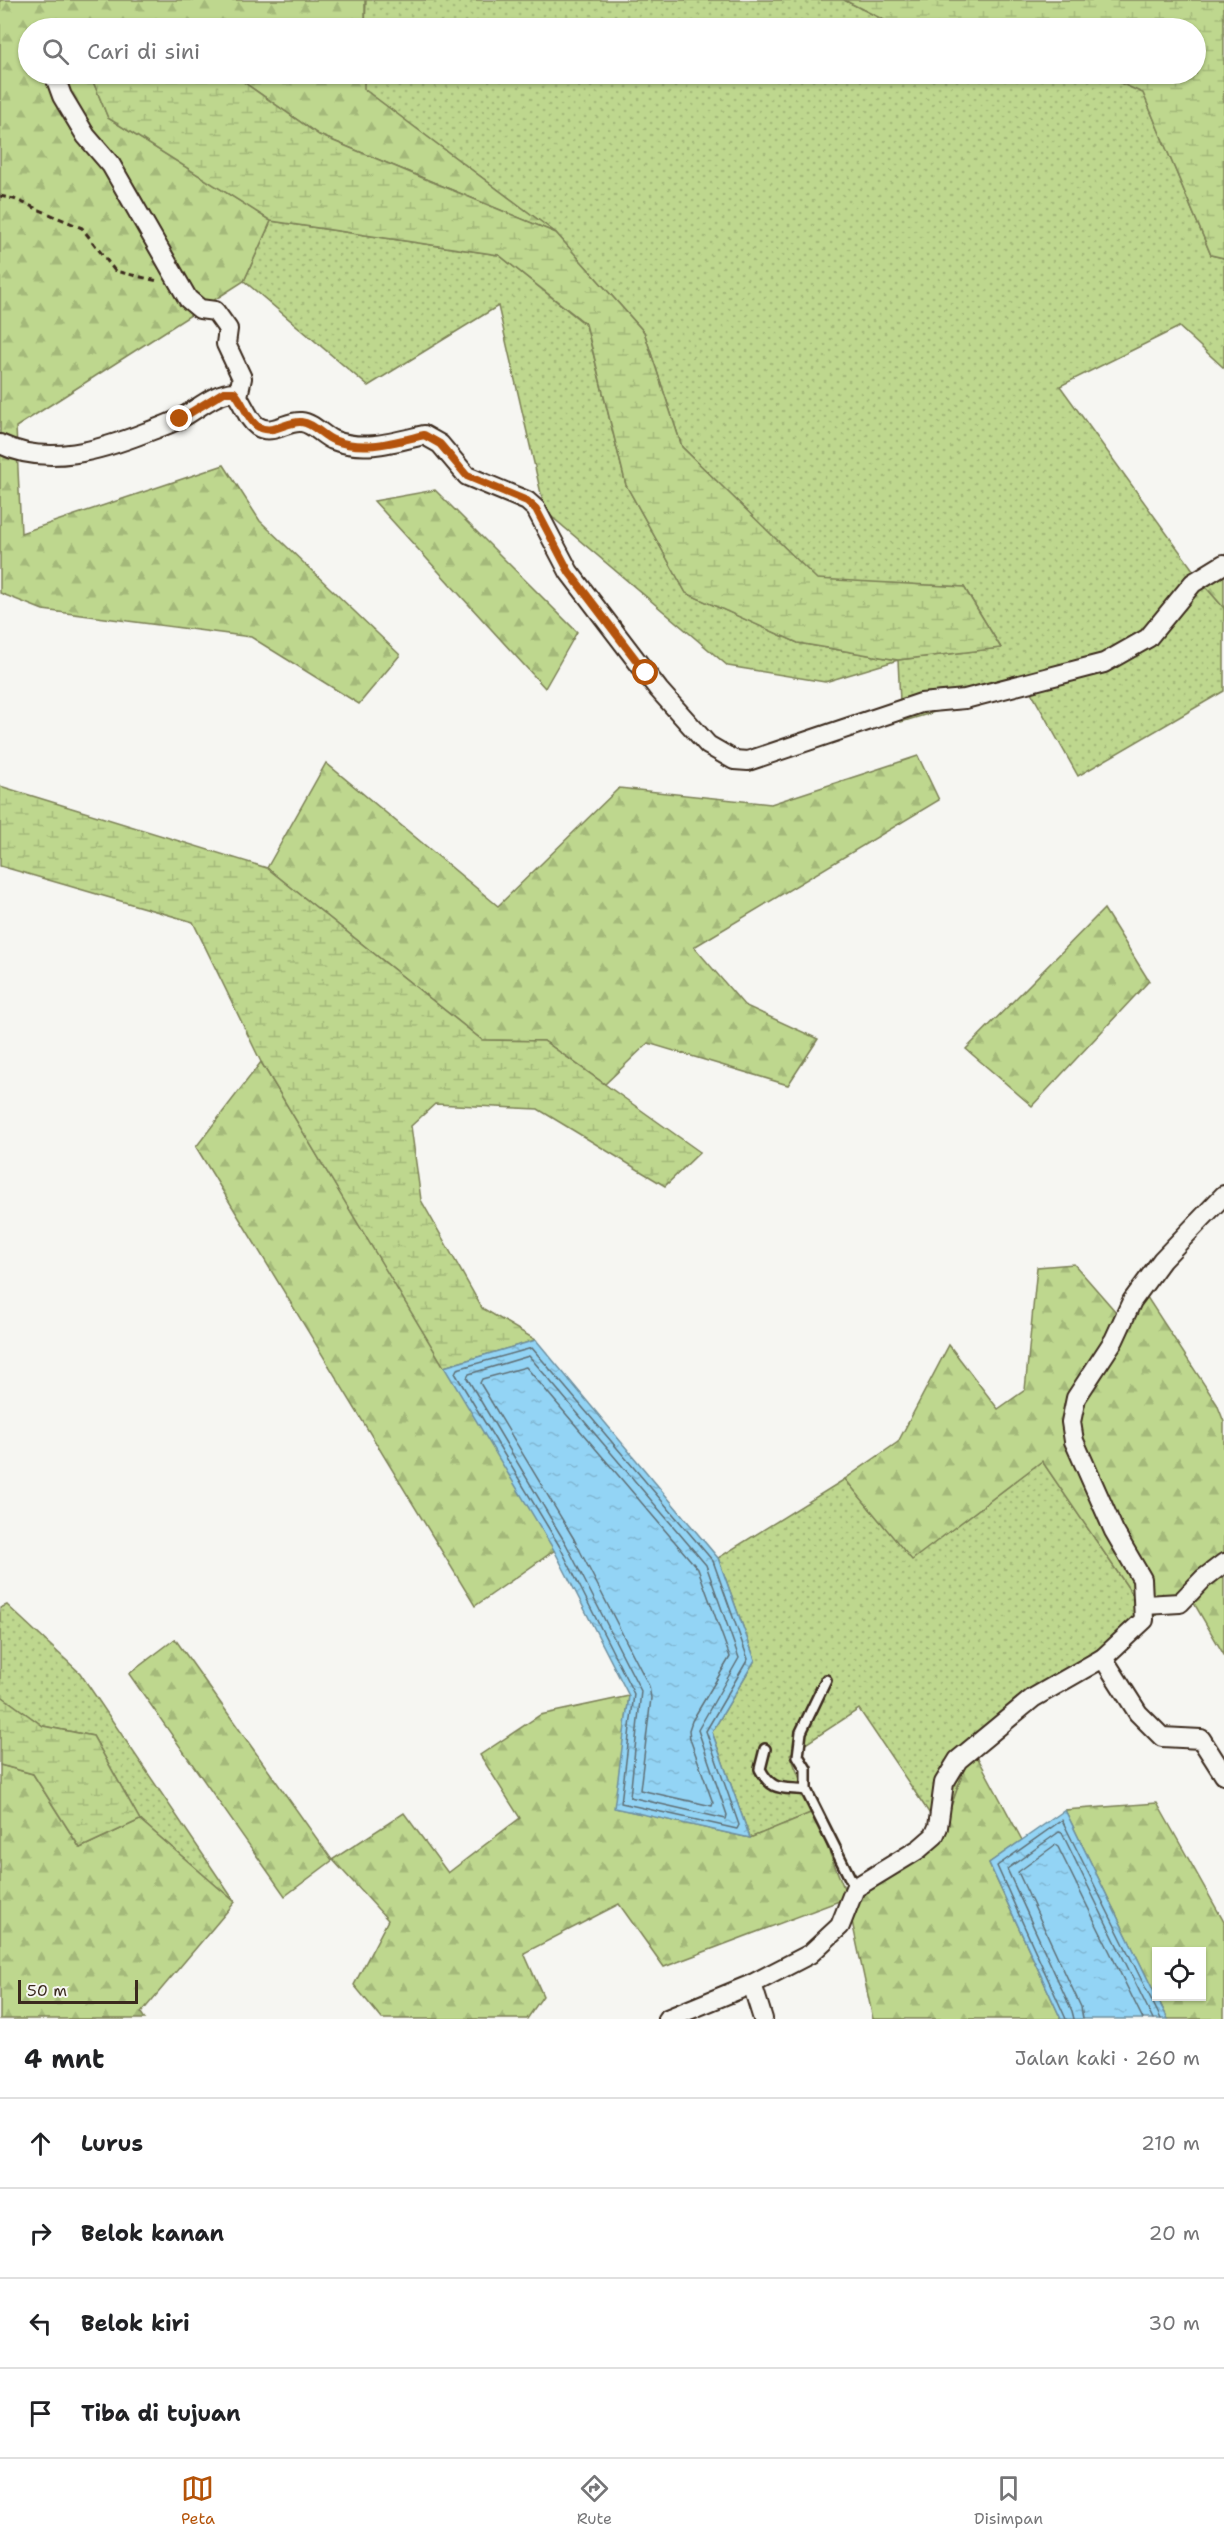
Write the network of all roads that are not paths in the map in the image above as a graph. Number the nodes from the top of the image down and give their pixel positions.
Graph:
1 (58, 84) edge
2 (238, 396) junction
3 (0, 444) edge
4 (1224, 564) edge
5 (1224, 1195) edge
6 (1224, 1563) edge
7 (1145, 1605) junction
8 (1103, 1658) junction
9 (826, 1680) dead end
10 (765, 1749) dead end
11 (1224, 1775) edge
12 (806, 1790) junction
13 (855, 1888) junction
14 (752, 1984) junction
15 (667, 2019) edge
16 (762, 2019) edge

1 - 2 street
2 - 3 street
2 - 4 street
5 - 7 street
6 - 7 street
7 - 8 street
8 - 11 street
8 - 13 street
9 - 12 lane
10 - 12 lane
12 - 13 lane
13 - 14 street
14 - 15 street
14 - 16 street

